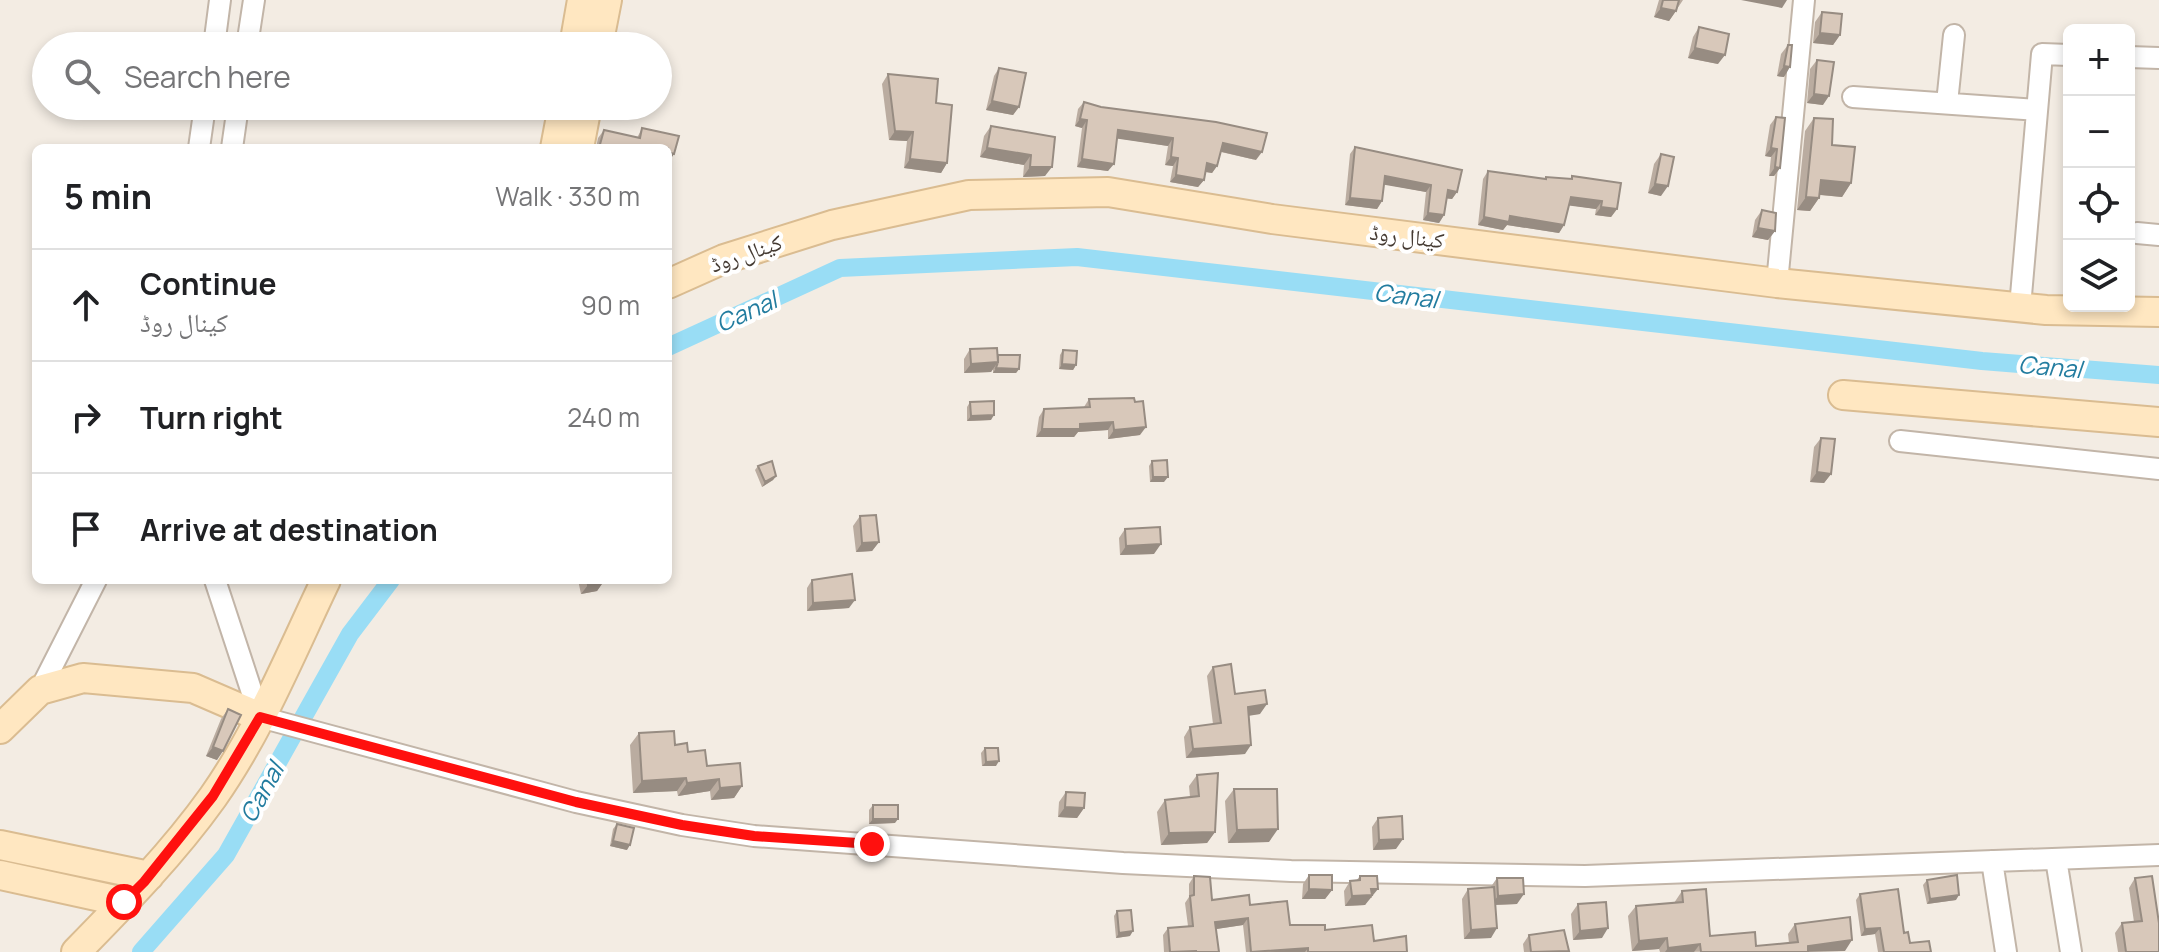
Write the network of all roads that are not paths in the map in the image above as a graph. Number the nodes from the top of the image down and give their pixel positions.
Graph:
1 (220, 0) edge
2 (254, 0) edge
3 (582, 0) edge
4 (607, 0) edge
5 (1804, 0) edge
6 (216, 32) edge
7 (249, 32) edge
8 (576, 32) edge
9 (601, 32) edge
10 (1954, 35) dead end
11 (2063, 55) edge
12 (2135, 57) edge
13 (2159, 58) edge
14 (1853, 97) dead end
15 (1947, 103) junction
16 (2037, 110) junction
17 (203, 120) edge
18 (236, 120) edge
19 (560, 120) edge
20 (584, 120) edge
21 (200, 144) edge
22 (233, 144) edge
23 (556, 144) edge
24 (580, 144) edge
25 (2137, 233) dead end
26 (2159, 235) edge
27 (672, 282) edge
28 (1777, 283) junction
29 (2020, 307) junction
30 (2159, 312) edge
31 (1843, 395) dead end
32 (2159, 422) edge
33 (1900, 441) dead end
34 (2159, 469) edge
35 (94, 584) edge
36 (217, 584) edge
37 (324, 584) edge
38 (40, 690) junction
39 (270, 720) junction
40 (0, 729) edge
41 (0, 845) edge
42 (2159, 855) edge
43 (2056, 859) junction
44 (1992, 861) junction
45 (0, 875) edge
46 (149, 876) junction
47 (124, 902) junction
48 (76, 952) edge
49 (2006, 952) edge
50 (2071, 952) edge

1 - 6 street
2 - 7 street
3 - 8 street
4 - 9 street
5 - 28 street
10 - 15 street
11 - 16 street
12 - 13 street
14 - 15 street
15 - 16 street
16 - 29 street
17 - 21 street
18 - 22 street
19 - 23 street
20 - 24 street
25 - 26 street
27 - 28 street, کینال روڈ
28 - 29 street, کینال روڈ
29 - 30 street, کینال روڈ
31 - 32 street
33 - 34 street
35 - 38 street
36 - 39 street
37 - 39 street
38 - 39 street
38 - 40 street
39 - 44 street
39 - 46 street
41 - 46 street
42 - 43 street
43 - 44 street
43 - 50 street
44 - 49 street
45 - 47 street
46 - 47 street
47 - 48 street

